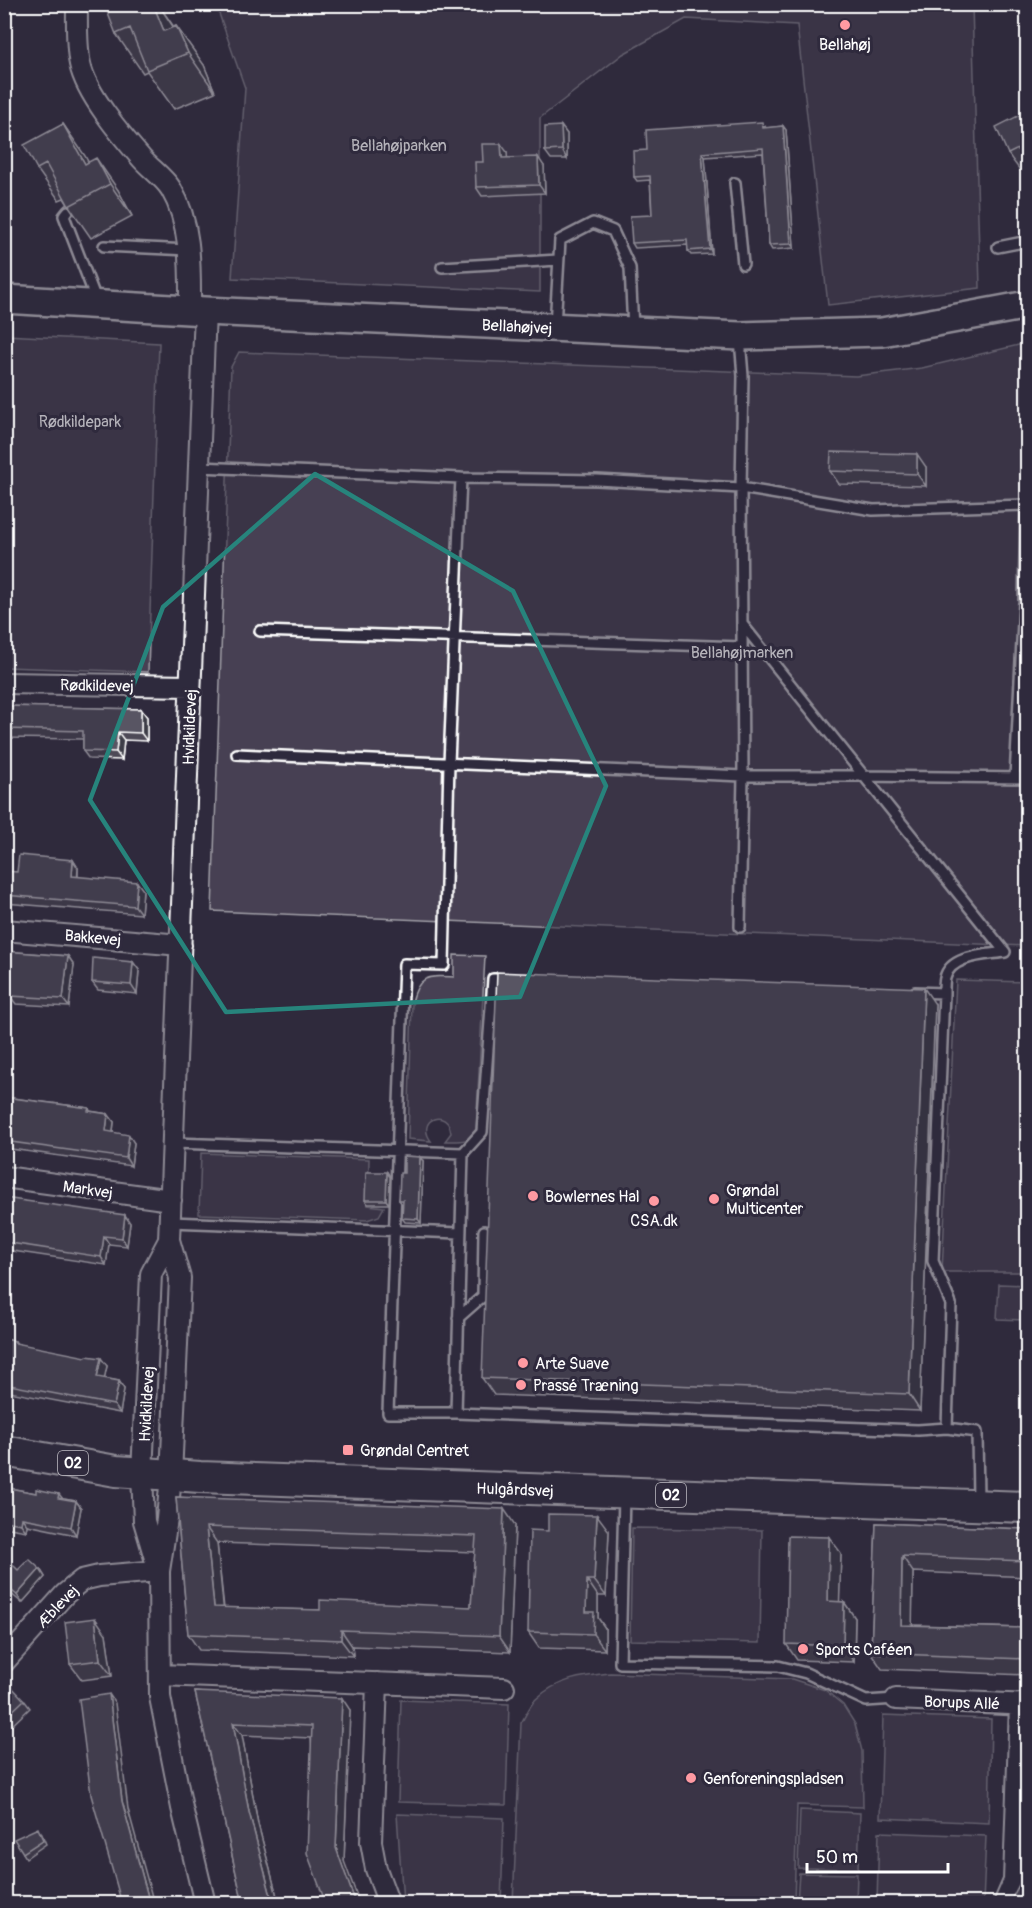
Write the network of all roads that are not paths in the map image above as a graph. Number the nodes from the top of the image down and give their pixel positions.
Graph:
1 (77, 4) edge
2 (735, 183) dead end
3 (68, 211) edge
4 (1028, 241) edge
5 (104, 246) dead end
6 (998, 247) dead end
7 (189, 250) junction
8 (558, 260) junction
9 (743, 264) dead end
10 (442, 267) dead end
11 (4, 298) edge
12 (98, 304) junction
13 (1028, 305) edge
14 (197, 310) junction
15 (555, 328) junction
16 (634, 332) junction
17 (740, 336) junction
18 (199, 467) junction
19 (461, 478) junction
20 (741, 488) junction
21 (1027, 505) edge
22 (742, 624) junction
23 (260, 631) dead end
24 (454, 638) junction
25 (742, 647) junction
26 (4, 683) edge
27 (190, 686) junction
28 (237, 754) dead end
29 (449, 763) junction
30 (743, 776) junction
31 (864, 776) junction
32 (1015, 778) junction
33 (1028, 778) edge
34 (740, 927) dead end
35 (4, 930) edge
36 (180, 945) junction
37 (517, 980) edge
38 (909, 992) edge
39 (944, 993) junction
40 (173, 1143) junction
41 (398, 1150) junction
42 (463, 1153) junction
43 (4, 1177) edge
44 (171, 1200) junction
45 (394, 1231) junction
46 (484, 1231) dead end
47 (170, 1232) junction
48 (460, 1233) junction
49 (458, 1318) junction
50 (456, 1413) junction
51 (947, 1428) junction
52 (4, 1451) edge
53 (157, 1475) junction
54 (624, 1493) junction
55 (978, 1506) junction
56 (1028, 1507) edge
57 (159, 1571) junction
58 (4, 1662) edge
59 (160, 1675) junction
60 (377, 1683) junction
61 (504, 1688) dead end
62 (896, 1700) joint
63 (1024, 1705) edge
64 (205, 1904) edge
65 (388, 1904) edge
66 (1004, 1904) edge

1 - 7 street, Hvidkildevej
2 - 9 lane
3 - 12 lane
4 - 6 lane
5 - 7 lane
7 - 14 street, Hvidkildevej
8 - 10 lane
8 - 15 lane
8 - 16 lane
11 - 12 street, Bellahøjvej
12 - 14 street, Bellahøjvej
13 - 17 street, Bellahøjvej
14 - 15 street, Bellahøjvej
14 - 18 street, Hvidkildevej
15 - 16 street, Bellahøjvej
16 - 17 street, Bellahøjvej
17 - 20 lane
18 - 19 lane
18 - 27 street, Hvidkildevej
19 - 20 lane
19 - 24 lane
20 - 21 lane
20 - 22 lane
21 - 32 lane
22 - 25 lane
22 - 31 lane
23 - 24 lane
24 - 25 lane
24 - 29 lane
25 - 30 lane
26 - 27 street, Rødkildevej
27 - 36 street, Hvidkildevej
28 - 29 lane
29 - 30 lane
29 - 41 lane
30 - 31 lane
30 - 34 lane
31 - 32 lane
31 - 39 lane
32 - 33 lane
35 - 36 street, Bakkevej
36 - 40 street, Hvidkildevej
37 - 42 lane
38 - 39 lane
39 - 51 lane
40 - 41 lane
40 - 44 street, Hvidkildevej
41 - 42 lane
41 - 45 lane
42 - 48 lane
43 - 44 street, Markvej
44 - 47 street, Hvidkildevej
45 - 47 lane
45 - 48 lane
45 - 50 lane
46 - 49 lane
47 - 53 street, Hvidkildevej
47 - 53 street, Hvidkildevej
48 - 49 lane
49 - 50 lane
50 - 51 lane
51 - 55 lane
52 - 53 main road, Hulgårdsvej / O2
53 - 54 main road, Hulgårdsvej / O2
53 - 57 street, Hvidkildevej
53 - 57 street, Hvidkildevej
54 - 55 main road, Hulgårdsvej / O2
54 - 62 lane
55 - 56 main road, Hulgårdsvej / O2
57 - 58 street, Æblevej
57 - 59 street, Hvidkildevej
59 - 60 street
59 - 64 street, Hvidkildevej
60 - 61 street
60 - 65 street
62 - 63 street, Borups Allé
63 - 66 street

